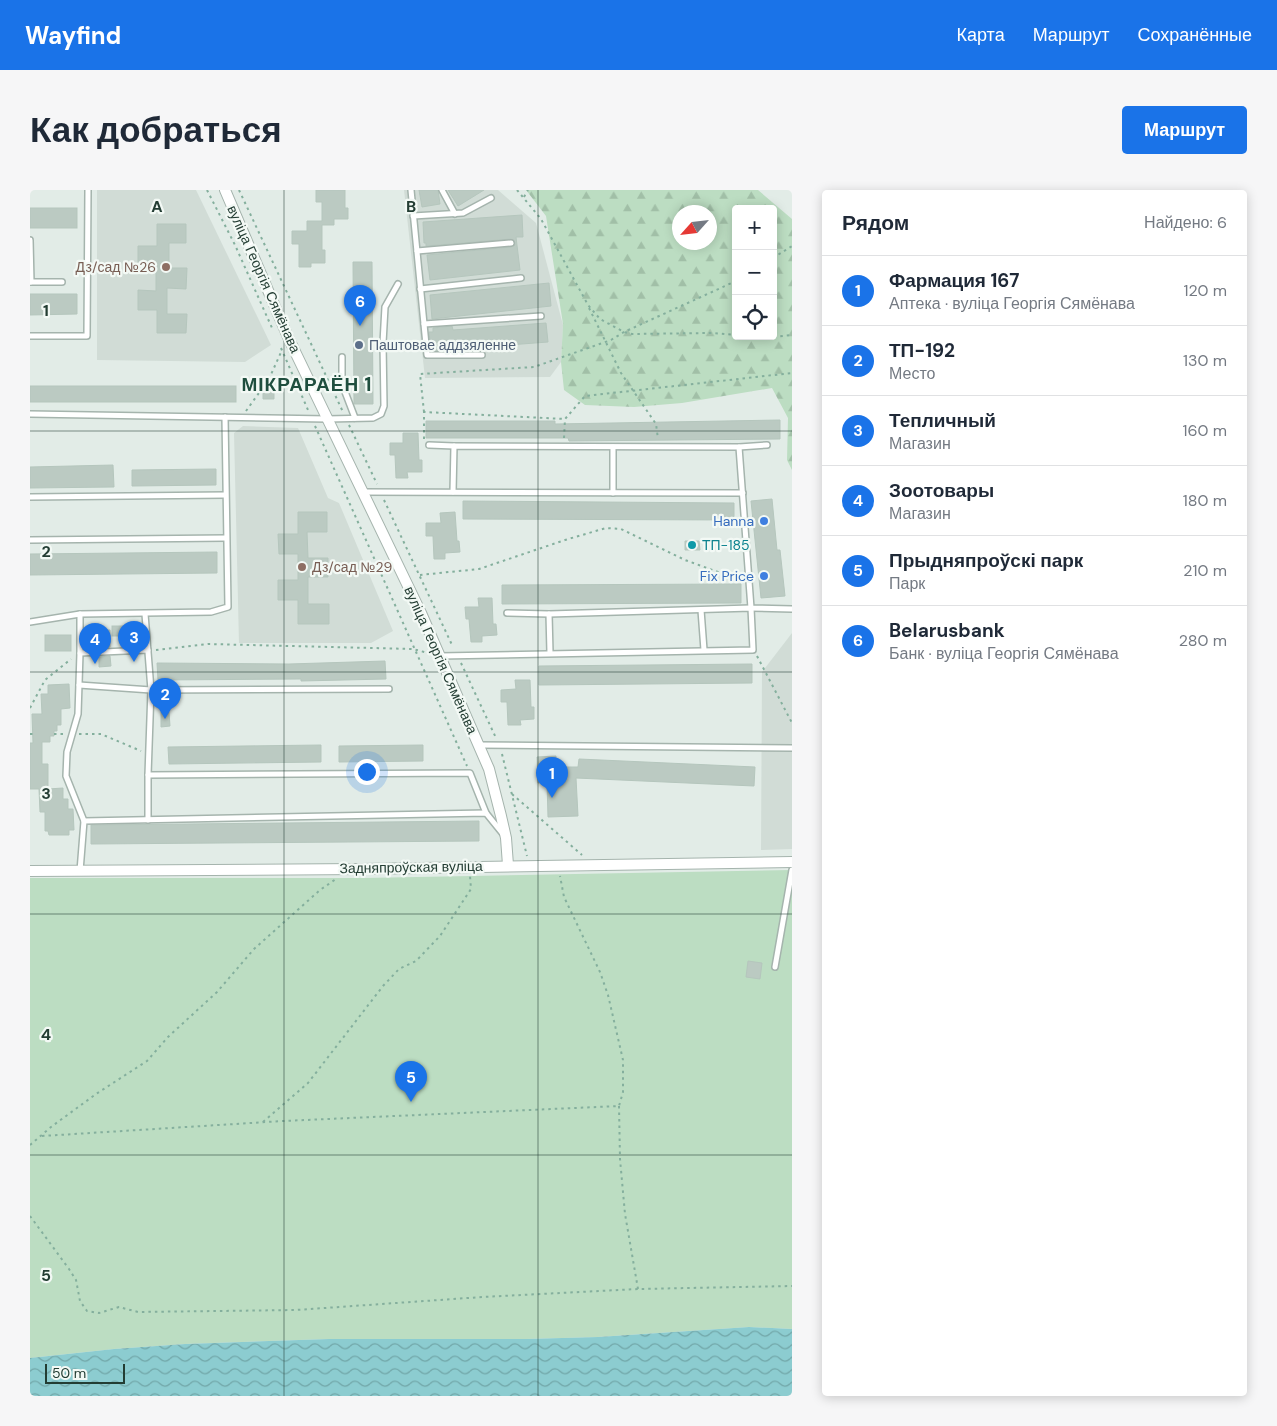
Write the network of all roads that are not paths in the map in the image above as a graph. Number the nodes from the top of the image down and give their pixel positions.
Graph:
1 (88, 190) edge
2 (225, 190) edge
3 (410, 190) edge
4 (442, 190) edge
5 (491, 198) dead end
6 (455, 214) junction
7 (413, 216) junction
8 (30, 240) edge
9 (510, 243) dead end
10 (416, 251) junction
11 (521, 278) dead end
12 (30, 282) edge
13 (62, 282) dead end
14 (398, 284) dead end
15 (420, 288) junction
16 (541, 316) dead end
17 (424, 324) junction
18 (30, 336) edge
19 (482, 355) dead end
20 (342, 357) dead end
21 (30, 414) edge
22 (225, 417) junction
23 (355, 418) junction
24 (327, 419) junction
25 (429, 445) road end
26 (767, 445) dead end
27 (454, 446) junction
28 (613, 447) junction
29 (738, 447) junction
30 (362, 492) junction
31 (453, 492) junction
32 (613, 493) junction
33 (743, 493) junction
34 (225, 495) junction
35 (30, 497) edge
36 (226, 538) junction
37 (30, 540) edge
38 (751, 608) junction
39 (792, 609) edge
40 (701, 610) junction
41 (507, 613) dead end
42 (80, 614) junction
43 (145, 614) junction
44 (548, 614) junction
45 (30, 622) edge
46 (148, 650) junction
47 (704, 650) junction
48 (80, 653) junction
49 (550, 654) junction
50 (440, 656) junction
51 (79, 685) junction
52 (389, 689) dead end
53 (151, 690) junction
54 (479, 745) junction
55 (792, 748) edge
56 (148, 775) junction
57 (486, 813) junction
58 (148, 820) junction
59 (84, 821) junction
60 (506, 838) junction
61 (792, 862) edge
62 (508, 866) junction
63 (792, 870) edge
64 (30, 871) edge
65 (80, 871) junction
66 (776, 967) dead end

1 - 18 lane
2 - 24 street, вуліца Георгія Сямёнава
3 - 7 lane
4 - 6 lane
5 - 6 lane
6 - 7 lane
7 - 10 lane
8 - 12 lane
9 - 10 lane
10 - 15 lane
11 - 15 lane
12 - 13 lane
14 - 23 lane
15 - 17 lane
16 - 17 lane
17 - 19 lane
20 - 23 lane
21 - 22 lane
22 - 24 lane
22 - 34 lane
23 - 24 lane
24 - 30 street, вуліца Георгія Сямёнава
25 - 27 lane
26 - 29 lane
27 - 28 lane
27 - 31 lane
28 - 29 lane
28 - 32 lane
29 - 33 lane
30 - 31 lane
30 - 50 street, вуліца Георгія Сямёнава
31 - 32 lane
32 - 33 lane
33 - 38 lane
34 - 35 lane
34 - 36 lane
36 - 37 lane
36 - 43 lane
38 - 39 lane
38 - 40 lane
38 - 47 lane
40 - 44 lane
40 - 47 lane
41 - 44 lane
42 - 43 lane
42 - 45 lane
42 - 48 lane
43 - 46 lane
44 - 49 lane
46 - 48 lane
46 - 53 lane
47 - 49 lane
48 - 51 lane
49 - 50 lane
50 - 54 street, вуліца Георгія Сямёнава
51 - 53 lane
51 - 59 lane
52 - 53 lane
53 - 56 lane
54 - 55 lane
54 - 60 street, вуліца Георгія Сямёнава
56 - 57 lane
56 - 58 lane
57 - 58 lane
57 - 60 lane
58 - 59 lane
59 - 65 lane
60 - 62 street, вуліца Георгія Сямёнава
61 - 62 street, Задняпроўская вуліца
62 - 65 street, Задняпроўская вуліца
63 - 66 lane
64 - 65 street, Задняпроўская вуліца

